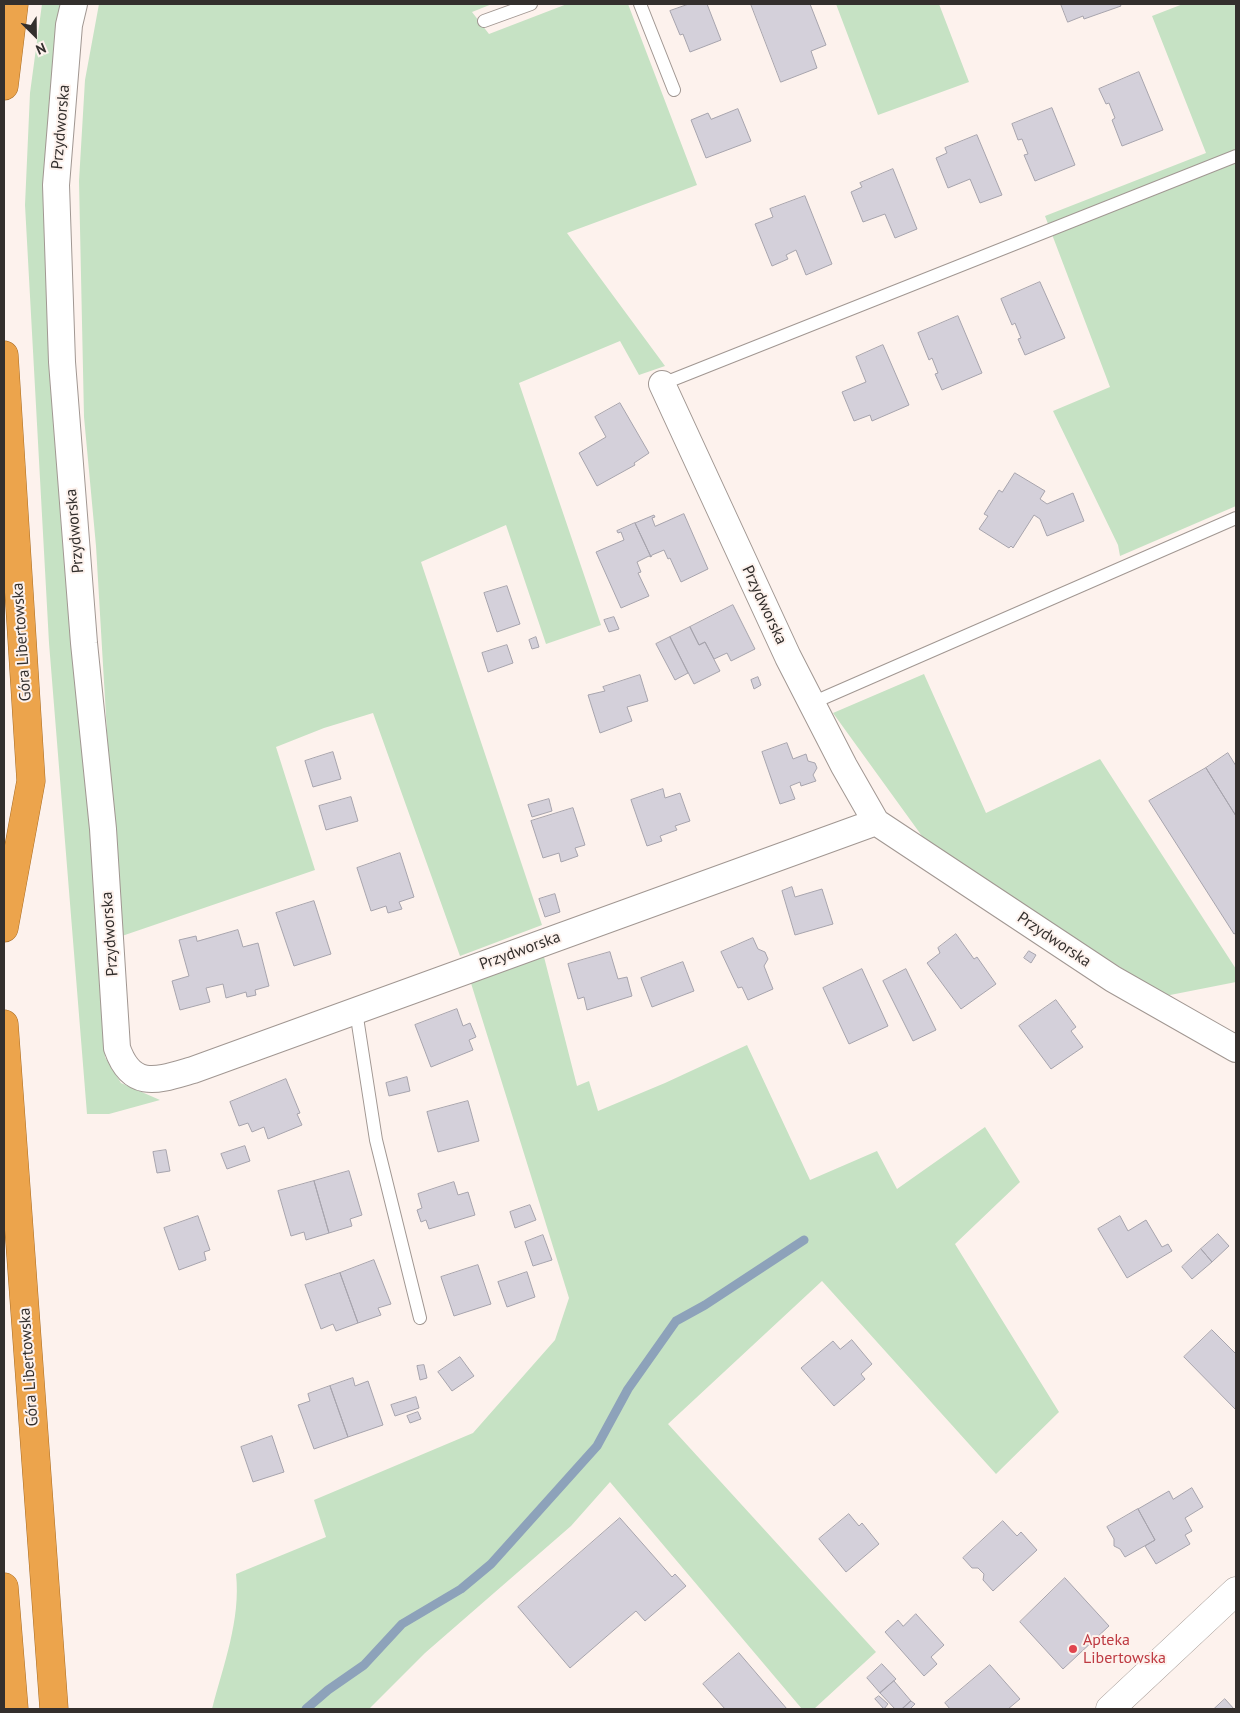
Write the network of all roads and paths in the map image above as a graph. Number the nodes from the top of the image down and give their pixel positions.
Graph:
1 (14, 4) edge
2 (74, 4) edge
3 (531, 4) edge
4 (640, 4) edge
5 (484, 21) dead end
6 (4, 86) edge
7 (674, 90) dead end
8 (1236, 156) edge
9 (4, 355) edge
10 (662, 384) joint
11 (1236, 518) edge
12 (812, 703) junction
13 (876, 822) junction
14 (4, 928) edge
15 (356, 1011) junction
16 (4, 1024) edge
17 (1236, 1049) edge
18 (16, 1183) junction
19 (4, 1225) edge
20 (420, 1318) dead end
21 (4, 1587) edge
22 (1236, 1591) edge
23 (14, 1709) edge
24 (54, 1709) edge
25 (1110, 1709) edge

1 - 6 highway
2 - 15 street, Przydworska
3 - 5 lane
4 - 7 lane
8 - 10 lane
9 - 14 highway, Góra Libertowska
10 - 12 street, Przydworska
11 - 12 lane
12 - 13 street, Przydworska
13 - 15 street, Przydworska
13 - 17 street, Przydworska
15 - 20 lane
16 - 18 highway, Góra Libertowska
18 - 19 highway
18 - 24 highway, Góra Libertowska
21 - 23 highway
22 - 25 street

